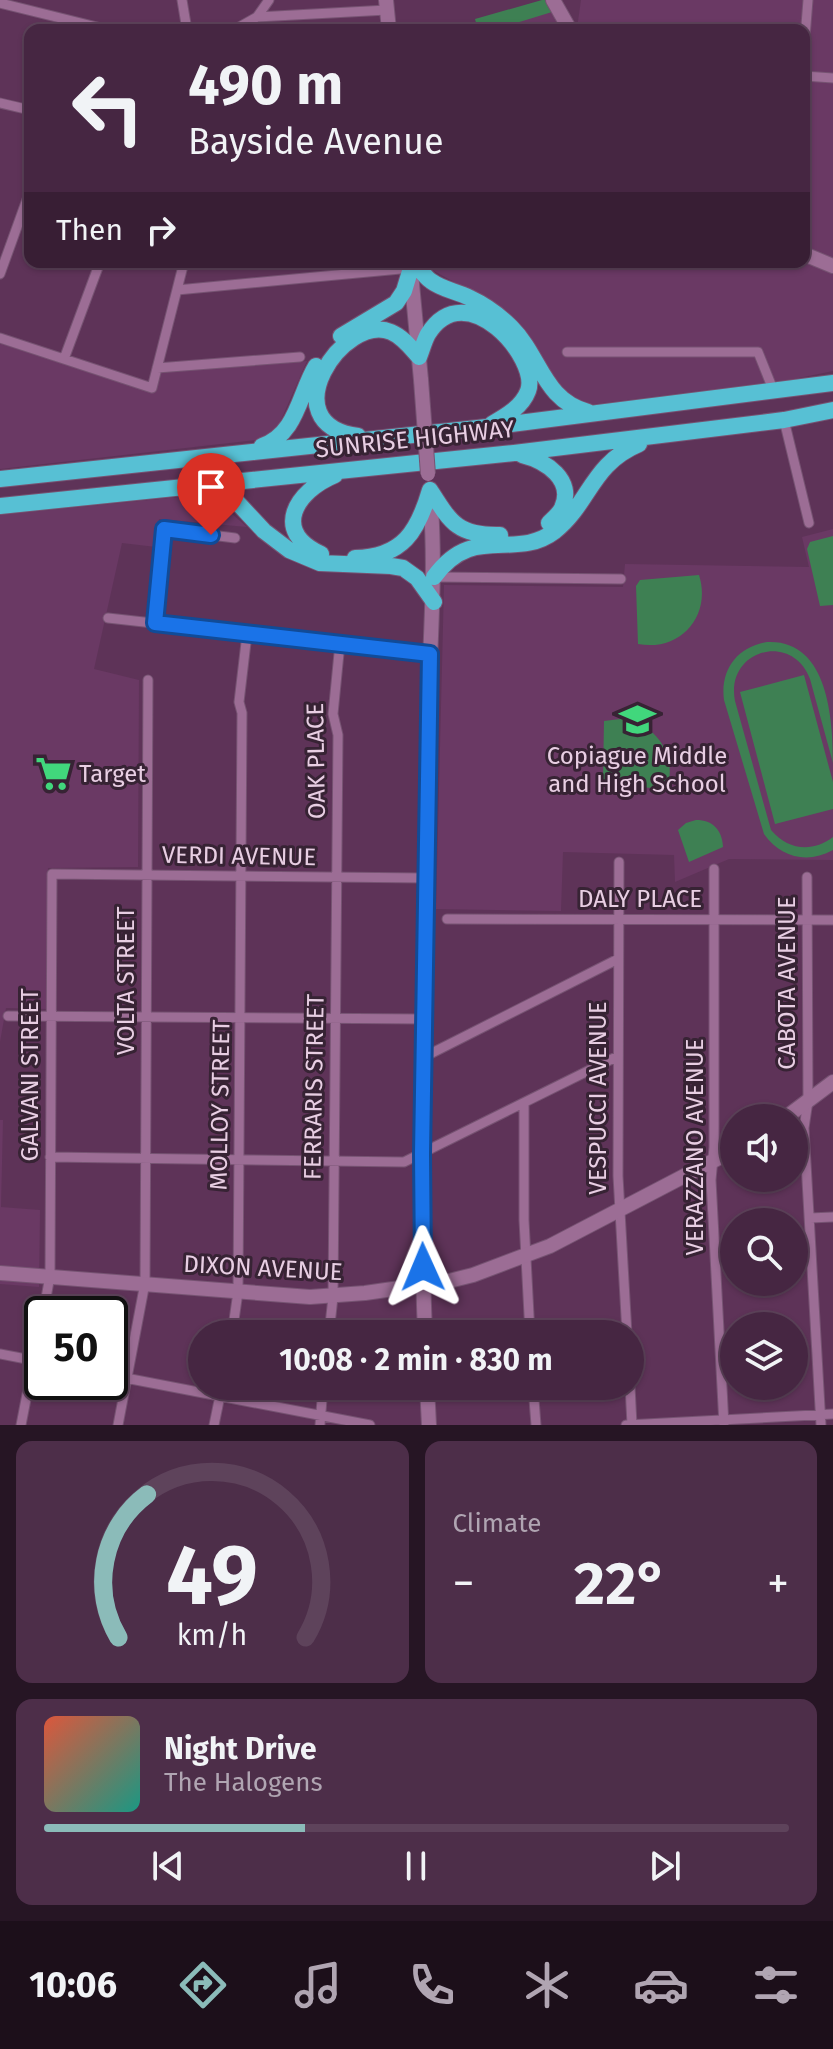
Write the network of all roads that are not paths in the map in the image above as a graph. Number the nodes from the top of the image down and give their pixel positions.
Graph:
1 (182, 0) edge
2 (269, 0) edge
3 (553, 0) edge
4 (808, 0) edge
5 (0, 3) edge
6 (386, 5) edge
7 (257, 17) junction
8 (85, 24) edge
9 (186, 24) edge
10 (245, 24) edge
11 (567, 24) edge
12 (806, 24) edge
13 (810, 76) edge
14 (833, 78) edge
15 (0, 103) edge
16 (24, 109) edge
17 (24, 208) edge
18 (810, 256) edge
19 (833, 266) edge
20 (98, 268) edge
21 (182, 268) edge
22 (376, 268) edge
23 (411, 268) edge
24 (412, 268) edge
25 (416, 268) edge
26 (0, 274) edge
27 (177, 290) junction
28 (0, 338) edge
29 (567, 352) dead end
30 (300, 357) dead end
31 (419, 357) junction
32 (64, 359) junction
33 (157, 368) junction
34 (833, 383) edge
35 (774, 392) junction
36 (833, 410) edge
37 (601, 412) junction
38 (784, 420) junction
39 (487, 427) junction
40 (657, 436) junction
41 (372, 438) junction
42 (243, 453) junction
43 (514, 453) junction
44 (348, 470) junction
45 (0, 479) edge
46 (429, 482) junction
47 (185, 486) junction
48 (0, 506) edge
49 (809, 523) dead end
50 (235, 538) dead end
51 (434, 577) junction
52 (621, 579) dead end
53 (434, 602) junction
54 (108, 618) dead end
55 (155, 623) junction
56 (247, 634) junction
57 (340, 643) junction
58 (430, 654) junction
59 (148, 680) dead end
60 (619, 862) dead end
61 (714, 869) dead end
62 (52, 874) joint
63 (147, 875) junction
64 (241, 876) junction
65 (807, 877) dead end
66 (337, 878) junction
67 (426, 878) junction
68 (447, 919) dead end
69 (619, 919) junction
70 (716, 919) junction
71 (807, 920) junction
72 (833, 920) edge
73 (618, 959) junction
74 (8, 1016) dead end
75 (51, 1016) junction
76 (146, 1017) junction
77 (241, 1018) junction
78 (335, 1019) junction
79 (424, 1019) junction
80 (618, 1056) junction
81 (424, 1057) junction
82 (833, 1082) edge
83 (808, 1101) junction
84 (524, 1104) junction
85 (804, 1104) edge
86 (422, 1154) junction
87 (50, 1157) junction
88 (720, 1158) edge
89 (144, 1159) junction
90 (239, 1159) junction
91 (334, 1161) junction
92 (714, 1162) junction
93 (619, 1211) junction
94 (833, 1217) edge
95 (810, 1218) junction
96 (526, 1256) junction
97 (0, 1273) edge
98 (50, 1276) junction
99 (145, 1283) junction
100 (423, 1286) junction
101 (238, 1292) junction
102 (46, 1296) edge
103 (333, 1297) junction
104 (234, 1320) edge
105 (331, 1320) edge
106 (424, 1320) edge
107 (529, 1320) edge
108 (626, 1320) edge
109 (0, 1354) edge
110 (24, 1358) edge
111 (128, 1373) edge
112 (128, 1378) edge
113 (188, 1386) edge
114 (28, 1400) edge
115 (123, 1400) edge
116 (219, 1400) edge
117 (252, 1400) edge
118 (322, 1400) edge
119 (428, 1400) edge
120 (534, 1400) edge
121 (630, 1400) edge
122 (833, 1414) edge
123 (320, 1420) edge
124 (820, 1420) edge
125 (724, 1423) edge
126 (21, 1425) edge
127 (118, 1425) edge
128 (214, 1425) edge
129 (370, 1425) edge
130 (429, 1425) edge
131 (536, 1425) edge
132 (630, 1425) edge

1 - 9 street
2 - 7 street
3 - 11 main road
4 - 12 street
5 - 8 street
6 - 7 street
7 - 10 street
13 - 14 street
15 - 16 street
17 - 26 street
18 - 19 main road
20 - 32 street
21 - 27 street
22 - 27 street
23 - 42 highway
24 - 31 main road
25 - 37 highway
27 - 33 street
28 - 32 street
29 - 35 street
30 - 33 street
31 - 39 highway
31 - 41 highway
31 - 46 main road, bridge
32 - 33 street
34 - 35 highway, SUNRISE HIGHWAY
35 - 37 highway, SUNRISE HIGHWAY
36 - 38 highway, SUNRISE HIGHWAY
37 - 39 highway, SUNRISE HIGHWAY
38 - 40 highway, SUNRISE HIGHWAY
38 - 49 street
39 - 41 highway, SUNRISE HIGHWAY
40 - 43 highway, SUNRISE HIGHWAY
40 - 51 highway
41 - 42 highway, SUNRISE HIGHWAY
42 - 45 highway, SUNRISE HIGHWAY
43 - 44 highway, SUNRISE HIGHWAY
43 - 46 highway
44 - 46 highway
44 - 47 highway, SUNRISE HIGHWAY
46 - 51 main road
47 - 48 highway, SUNRISE HIGHWAY
47 - 53 highway
50 - 55 street
51 - 52 street
51 - 53 main road
53 - 58 main road
54 - 55 street
55 - 56 street
56 - 57 street
56 - 64 street, MOLLOY STREET
57 - 58 street
57 - 66 street, OAK PLACE
58 - 67 main road
59 - 63 street, VOLTA STREET
60 - 69 street, VESPUCCI AVENUE
61 - 70 street, VERAZZANO AVENUE
62 - 63 street, VERDI AVENUE
62 - 75 street, GALVANI STREET
63 - 64 street, VERDI AVENUE
63 - 76 street, VOLTA STREET
64 - 66 street, VERDI AVENUE
64 - 77 street, MOLLOY STREET
65 - 71 street, CABOTA AVENUE
66 - 67 street, VERDI AVENUE
66 - 78 street, FERRARIS STREET
67 - 79 main road
68 - 69 street, DALY PLACE
69 - 70 street, DALY PLACE
69 - 73 street, VESPUCCI AVENUE
70 - 71 street, DALY PLACE
70 - 92 street, VERAZZANO AVENUE
71 - 72 street, DALY PLACE
71 - 83 street, CABOTA AVENUE
73 - 80 street, VESPUCCI AVENUE
73 - 81 street
74 - 75 street
75 - 76 street
75 - 87 street, GALVANI STREET
76 - 77 street
76 - 89 street, VOLTA STREET
77 - 78 street
77 - 90 street, MOLLOY STREET
78 - 79 street
78 - 91 street, FERRARIS STREET
79 - 81 main road
80 - 84 street
80 - 93 street, VESPUCCI AVENUE
81 - 86 main road
82 - 83 main road
83 - 85 main road
83 - 95 street, CABOTA AVENUE
84 - 86 street
84 - 96 street
86 - 91 street
86 - 100 main road
87 - 89 street
87 - 98 street, GALVANI STREET
88 - 92 main road, DIXON AVENUE
89 - 90 street
89 - 99 street, VOLTA STREET
90 - 91 street
90 - 101 street, MOLLOY STREET
91 - 103 street, FERRARIS STREET
92 - 93 main road, DIXON AVENUE
92 - 125 street, VERAZZANO AVENUE
93 - 96 main road, DIXON AVENUE
93 - 108 street, VESPUCCI AVENUE
94 - 95 street
95 - 124 street, CABOTA AVENUE
96 - 100 main road, DIXON AVENUE
96 - 107 street
97 - 98 main road, DIXON AVENUE
98 - 99 main road, DIXON AVENUE
98 - 102 street, GALVANI STREET
99 - 101 main road, DIXON AVENUE
99 - 111 street, VOLTA STREET
100 - 103 main road, DIXON AVENUE
100 - 106 main road
101 - 103 main road, DIXON AVENUE
101 - 104 street, MOLLOY STREET
103 - 105 street, FERRARIS STREET
109 - 110 street
112 - 113 street
114 - 126 street, GALVANI STREET
115 - 127 street, VOLTA STREET
116 - 128 street
117 - 123 street
118 - 123 street
119 - 130 main road
120 - 131 street
121 - 132 street
122 - 124 street
123 - 129 street
124 - 125 street
125 - 132 street

